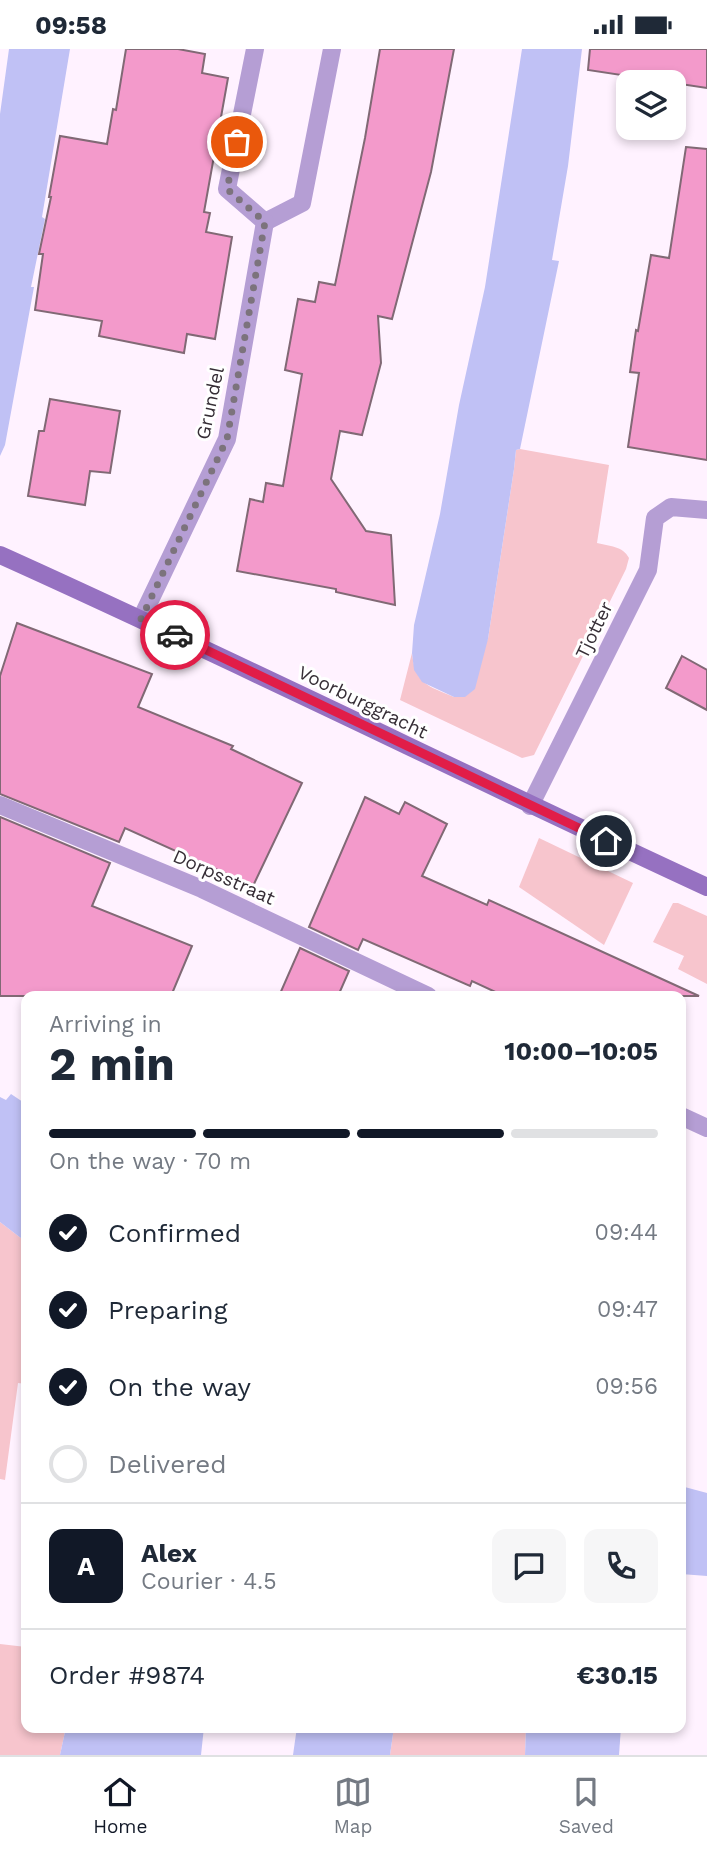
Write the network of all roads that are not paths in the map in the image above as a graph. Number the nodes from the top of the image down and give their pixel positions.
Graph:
1 (256, 49) edge
2 (332, 49) edge
3 (265, 222) junction
4 (707, 510) edge
5 (0, 555) edge
6 (141, 619) junction
7 (0, 805) edge
8 (530, 806) junction
9 (707, 887) edge
10 (418, 991) edge
11 (686, 1118) edge
12 (707, 1128) edge

1 - 3 street
2 - 3 street
3 - 6 street, Grundel
4 - 8 street, Tjotter
5 - 6 street, Voorburggracht
6 - 8 street, Voorburggracht
7 - 10 street, Dorpsstraat
8 - 9 street, Voorburggracht
11 - 12 street

